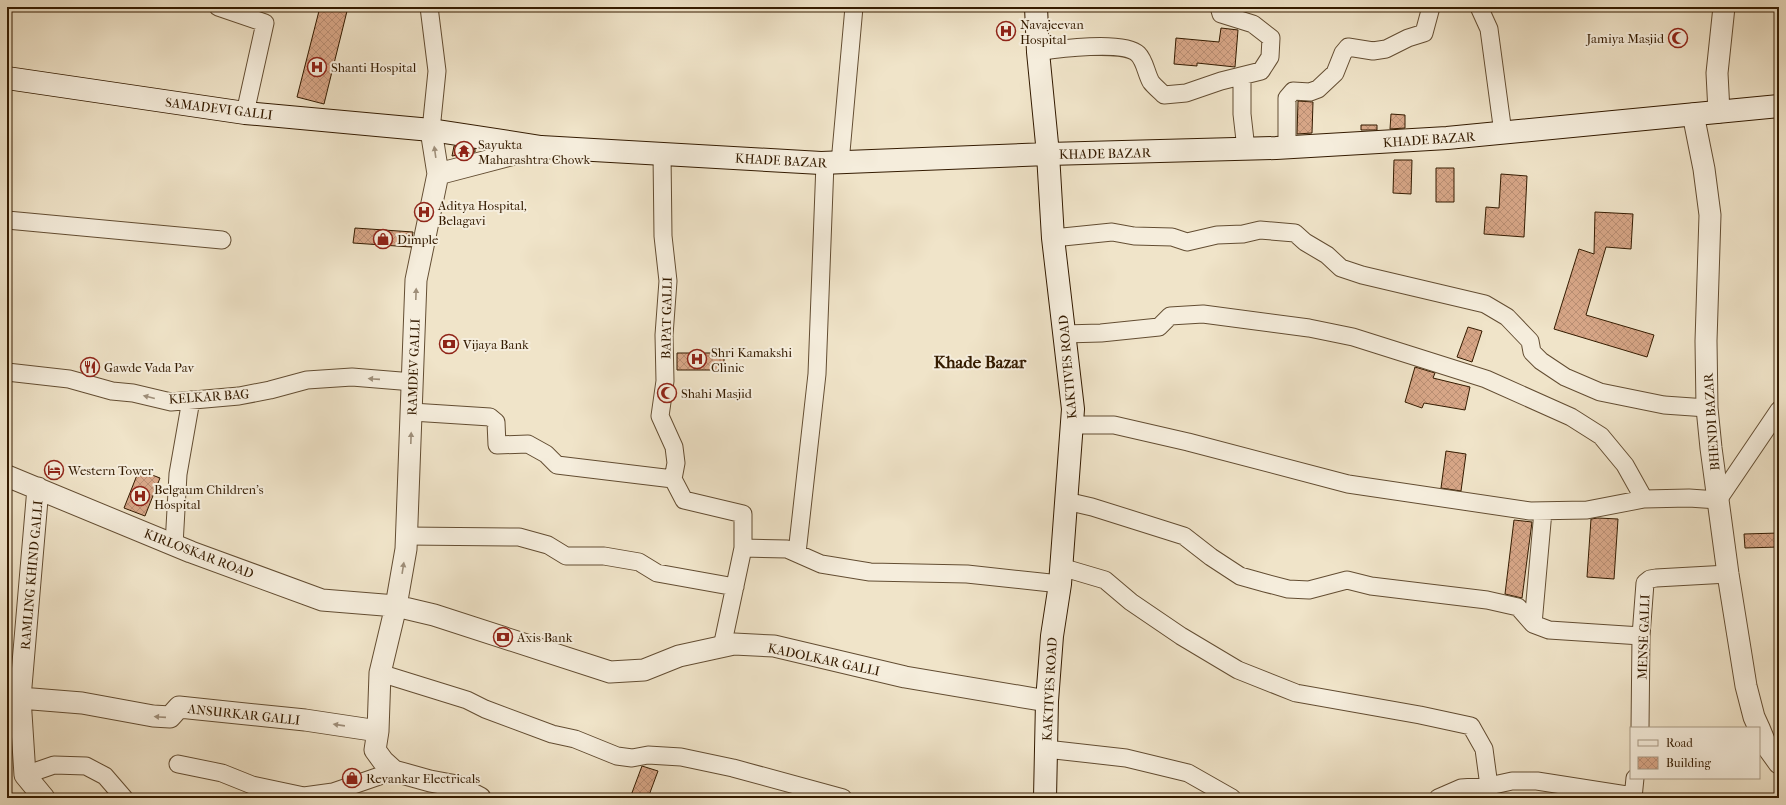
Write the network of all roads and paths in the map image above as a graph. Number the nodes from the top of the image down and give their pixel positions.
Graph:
1 (218, 7) edge
2 (429, 7) edge
3 (854, 7) edge
4 (1036, 7) edge
5 (1219, 7) edge
6 (1431, 7) edge
7 (1479, 7) edge
8 (1724, 7) edge
9 (1038, 52) junction
10 (1242, 76) junction
11 (7, 78) edge
12 (1779, 106) edge
13 (245, 112) junction
14 (1719, 112) junction
15 (1693, 114) junction
16 (431, 130) junction
17 (1503, 133) junction
18 (541, 147) junction
19 (1287, 148) junction
20 (1246, 149) junction
21 (662, 154) junction
22 (1048, 154) junction
23 (832, 163) junction
24 (438, 174) junction
25 (7, 220) edge
26 (1053, 238) junction
27 (222, 240) dead end
28 (1064, 334) junction
29 (7, 372) edge
30 (413, 382) junction
31 (191, 400) junction
32 (1707, 408) junction
33 (1779, 410) edge
34 (412, 412) junction
35 (1072, 425) junction
36 (7, 476) edge
37 (673, 478) junction
38 (38, 488) junction
39 (1644, 499) junction
40 (1066, 500) junction
41 (1718, 500) junction
42 (1544, 511) junction
43 (406, 536) junction
44 (174, 544) junction
45 (743, 548) junction
46 (797, 553) junction
47 (1728, 574) junction
48 (1060, 576) junction
49 (735, 587) junction
50 (396, 606) junction
51 (1533, 624) junction
52 (1641, 636) junction
53 (722, 647) junction
54 (380, 673) junction
55 (20, 698) junction
56 (1047, 701) junction
57 (1640, 727) edge
58 (1759, 727) edge
59 (1760, 730) edge
60 (378, 731) junction
61 (1046, 749) junction
62 (1779, 763) edge
63 (178, 764) dead end
64 (394, 771) junction
65 (25, 775) junction
66 (1635, 779) edge
67 (1489, 786) junction
68 (1582, 793) edge
69 (1633, 797) edge
70 (44, 798) edge
71 (124, 798) edge
72 (480, 798) edge
73 (843, 798) edge
74 (1045, 798) edge
75 (1232, 798) edge
76 (1438, 798) edge

1 - 13 street
2 - 16 street
3 - 23 street
4 - 9 main road, KAKTIVES ROAD
5 - 10 street
6 - 19 street
7 - 17 street
8 - 14 street
9 - 10 street
9 - 22 main road, KAKTIVES ROAD
10 - 20 street
11 - 13 main road, SAMADEVI GALLI
12 - 14 main road, KHADE BAZAR
13 - 16 main road, SAMADEVI GALLI
14 - 15 main road, KHADE BAZAR
15 - 17 main road, KHADE BAZAR
15 - 32 street, BHENDI BAZAR
16 - 18 main road, KHADE BAZAR
24 -> 16 street, RAMDEV GALLI
17 - 19 main road, KHADE BAZAR
18 - 21 main road, KHADE BAZAR
18 - 24 street
19 - 20 main road, KHADE BAZAR
20 - 22 main road, KHADE BAZAR
21 - 23 main road, KHADE BAZAR
21 - 37 street, BAPAT GALLI
22 - 23 main road, KHADE BAZAR
22 - 26 main road, KAKTIVES ROAD
23 - 46 street
30 -> 24 street, RAMDEV GALLI
25 - 27 street
26 - 28 main road, KAKTIVES ROAD
26 - 32 street
28 - 35 main road, KAKTIVES ROAD
28 - 39 street
31 -> 29 street, KELKAR BAG
30 -> 31 street, KELKAR BAG
30 - 34 street, RAMDEV GALLI
31 - 44 street
32 - 41 street, BHENDI BAZAR
33 - 41 street
34 - 37 street
43 -> 34 street, RAMDEV GALLI
35 - 40 main road, KAKTIVES ROAD
35 - 42 street
36 - 38 street, KIRLOSKAR ROAD
37 - 45 street
38 - 44 street, KIRLOSKAR ROAD
38 - 55 street, RAMLING KHIND GALLI
39 - 41 street
39 - 42 street
40 - 48 main road, KAKTIVES ROAD
40 - 51 street
41 - 47 street, BHENDI BAZAR
42 - 51 street
43 - 49 street
50 -> 43 street, RAMDEV GALLI
44 - 50 street, KIRLOSKAR ROAD
45 - 46 street
45 - 49 street
46 - 48 street
47 - 52 street, MENSE GALLI
47 - 58 street, BHENDI BAZAR
48 - 56 main road, KAKTIVES ROAD
48 - 67 street
49 - 53 street
50 - 53 street, KADOLKAR GALLI
50 - 54 street, RAMDEV GALLI
51 - 52 street
52 - 57 street, MENSE GALLI
53 - 56 street, KADOLKAR GALLI
54 - 60 street, RAMDEV GALLI
54 - 73 street
60 -> 55 street, ANSURKAR GALLI
55 - 65 street, RAMLING KHIND GALLI
56 - 61 main road, KAKTIVES ROAD
59 - 62 street, BHENDI BAZAR
60 - 64 street, RAMDEV GALLI
61 - 74 main road, KAKTIVES ROAD
61 - 75 street
63 - 64 street
64 - 72 street
65 - 70 street
65 - 71 street
66 - 69 street
67 - 68 street
67 - 76 street
68 - 69 street

